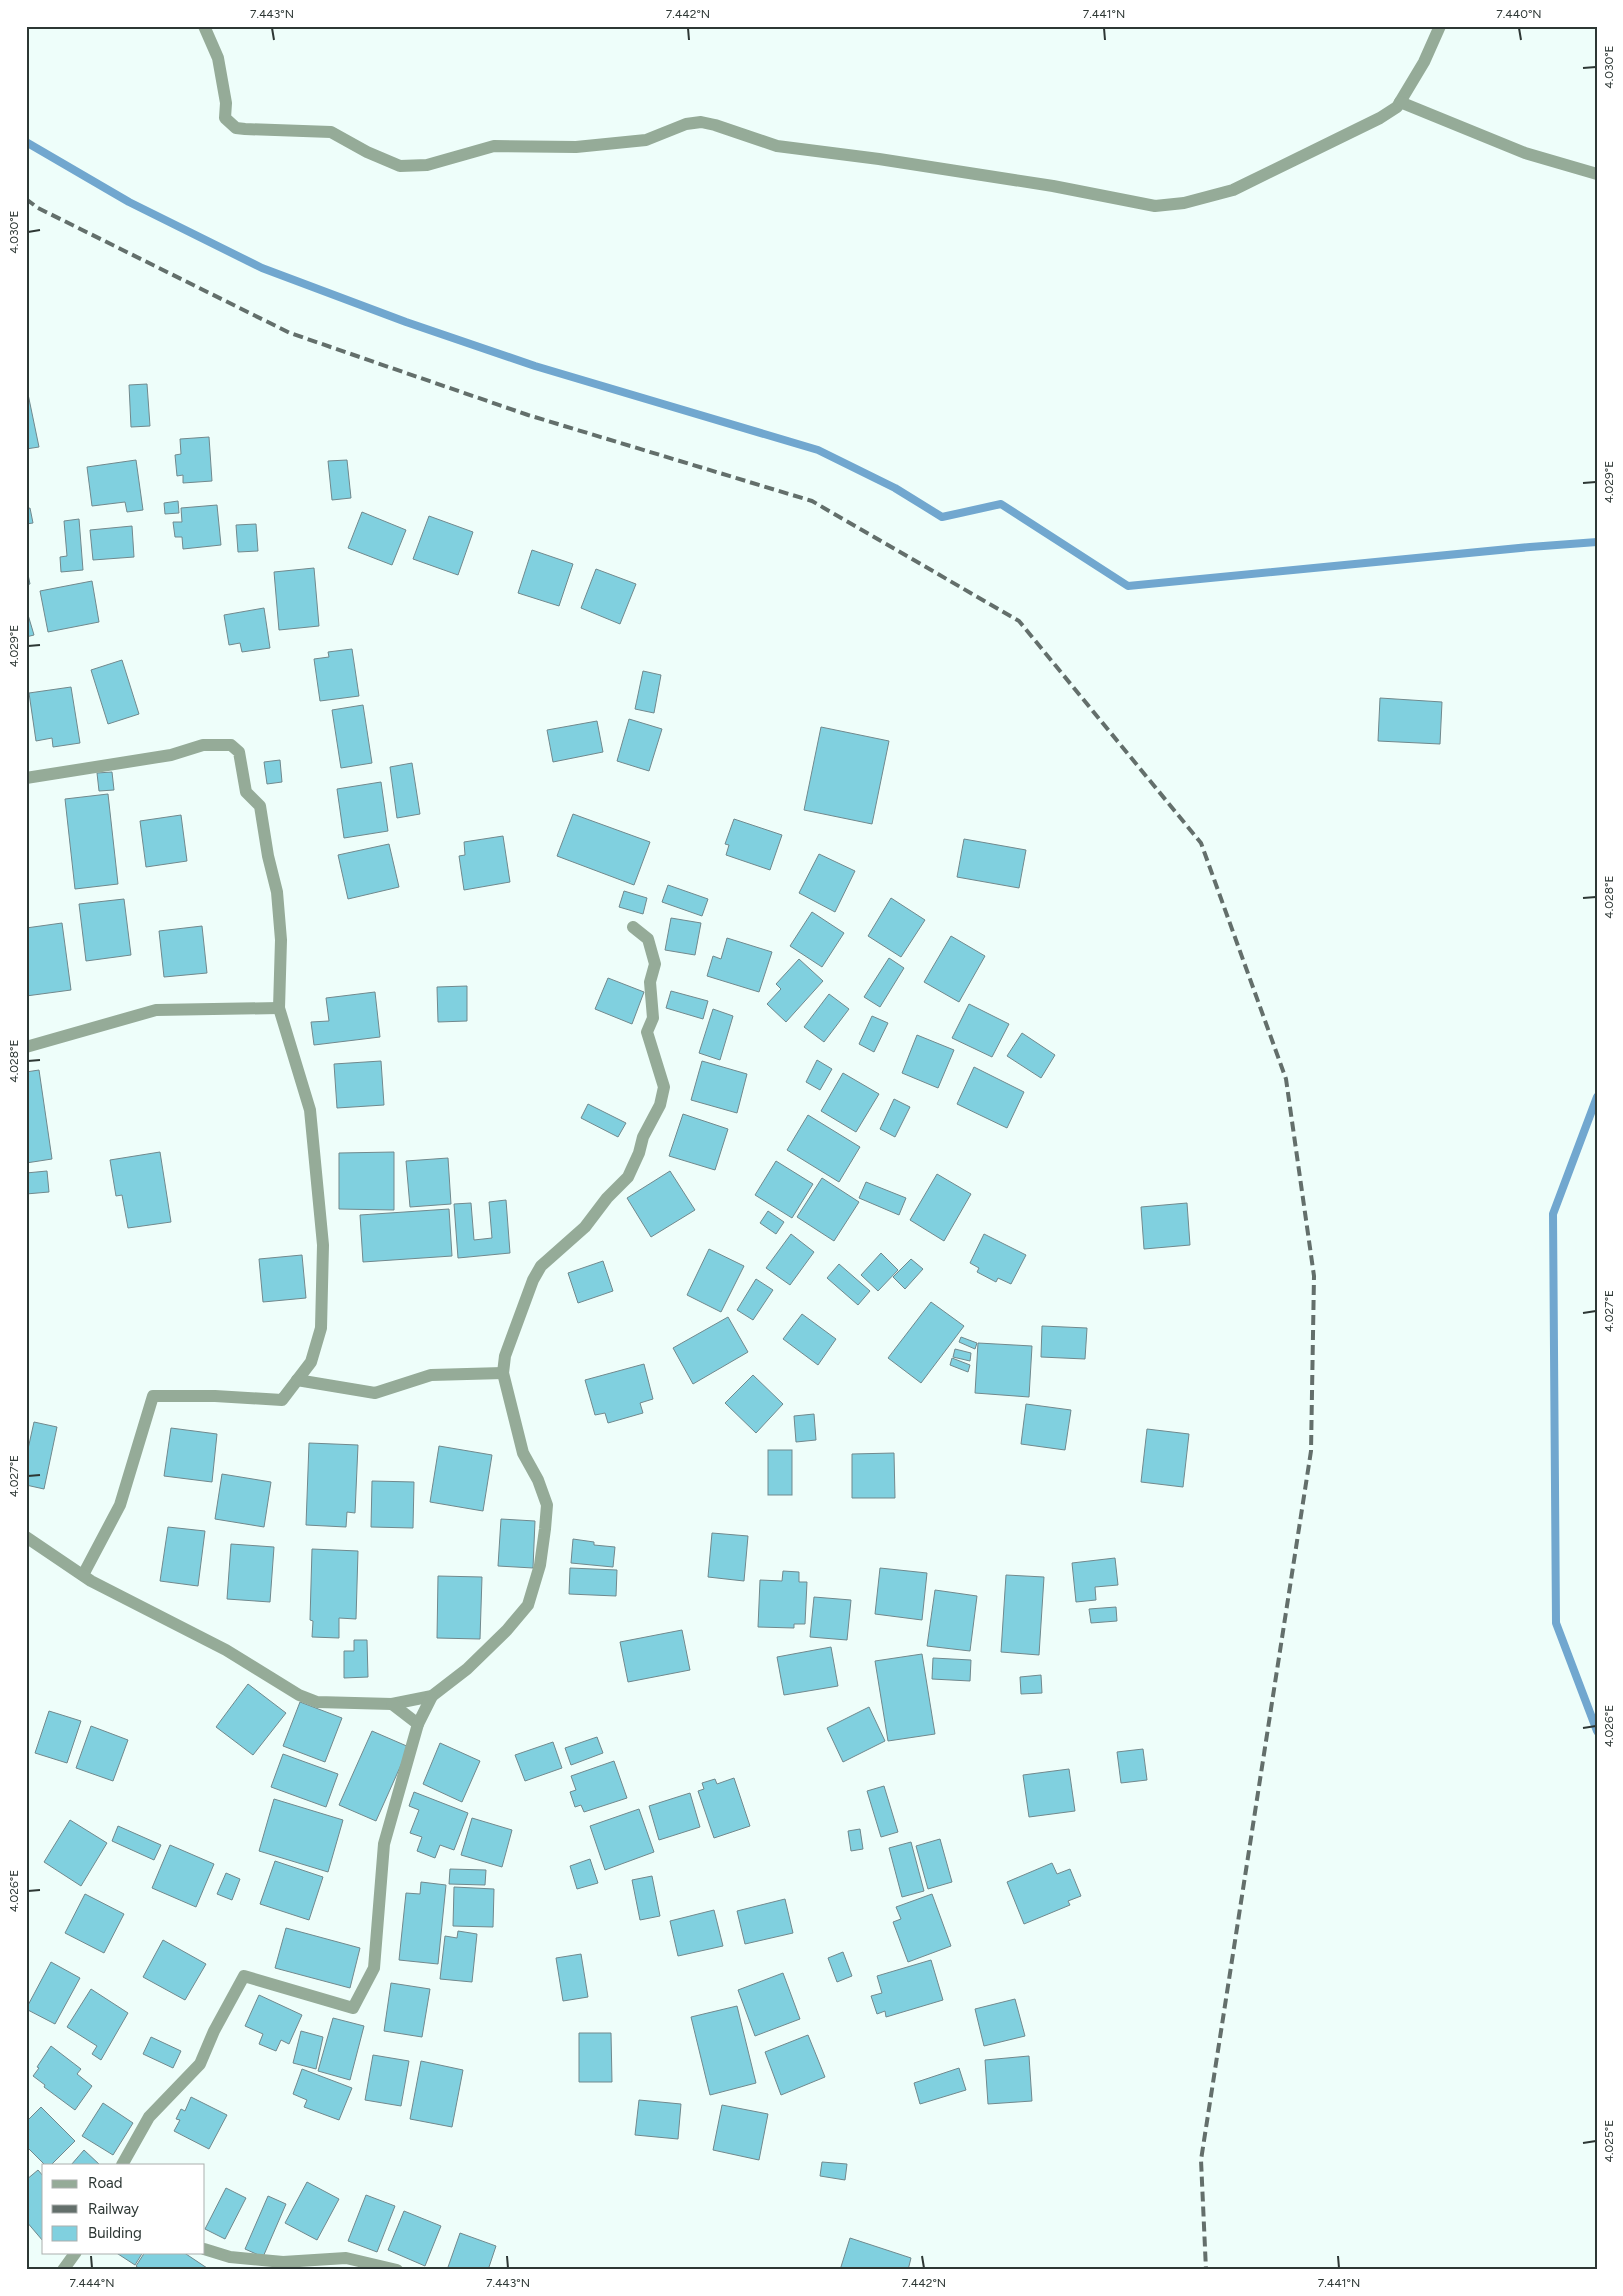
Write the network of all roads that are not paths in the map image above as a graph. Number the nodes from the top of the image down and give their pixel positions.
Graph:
1 (204, 26) edge
2 (1440, 26) edge
3 (1400, 102) junction
4 (1597, 174) edge
5 (26, 778) edge
6 (633, 927) dead end
7 (280, 1008) junction
8 (26, 1047) edge
9 (503, 1373) junction
10 (297, 1380) junction
11 (26, 1537) edge
12 (83, 1576) junction
13 (432, 1696) junction
14 (392, 1704) junction
15 (418, 1724) junction
16 (123, 2164) edge
17 (205, 2249) edge
18 (75, 2254) edge
19 (63, 2270) edge
20 (397, 2270) edge

1 - 3 street
2 - 3 street
3 - 4 street
5 - 7 street
6 - 9 street
7 - 8 street
7 - 10 street
9 - 10 street
9 - 13 street
10 - 12 street
11 - 12 street
12 - 14 street
13 - 14 street
13 - 15 street
14 - 15 street
15 - 16 street
17 - 20 street
18 - 19 street

